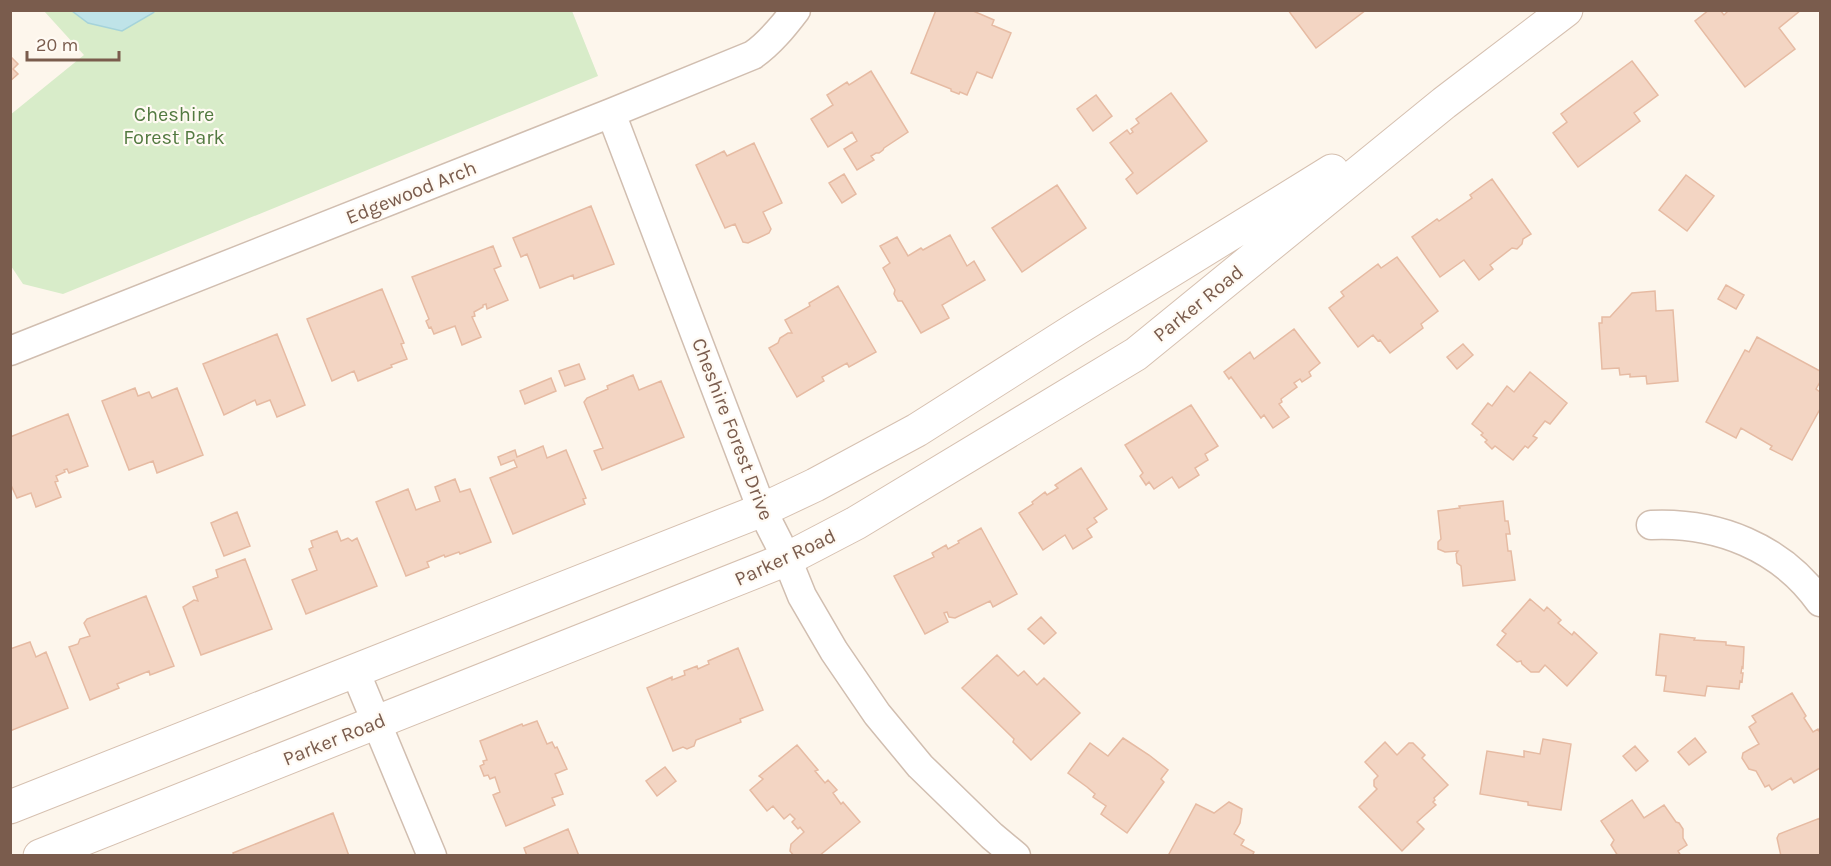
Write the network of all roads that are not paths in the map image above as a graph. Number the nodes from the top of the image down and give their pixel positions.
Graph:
1 (796, 10) edge
2 (1566, 10) edge
3 (1444, 103) junction
4 (611, 113) junction
5 (13, 344) edge
6 (762, 510) junction
7 (1651, 525) dead end
8 (787, 559) junction
9 (1821, 602) edge
10 (355, 671) junction
11 (377, 722) junction
12 (10, 807) edge
13 (39, 855) edge
14 (432, 855) edge
15 (1016, 855) edge

1 - 4 street, Edgewood Arch
2 - 3 street, Parker Road
3 - 6 street, Parker Road
3 - 8 street, Parker Road
4 - 5 street, Edgewood Arch
4 - 6 street, Cheshire Forest Drive
6 - 8 street, Cheshire Forest Drive
6 - 10 street, Parker Road
7 - 9 street
8 - 11 street, Parker Road
8 - 15 street, Cheshire Forest Drive
10 - 11 street
10 - 12 street, Parker Road
11 - 13 street, Parker Road
11 - 14 street

